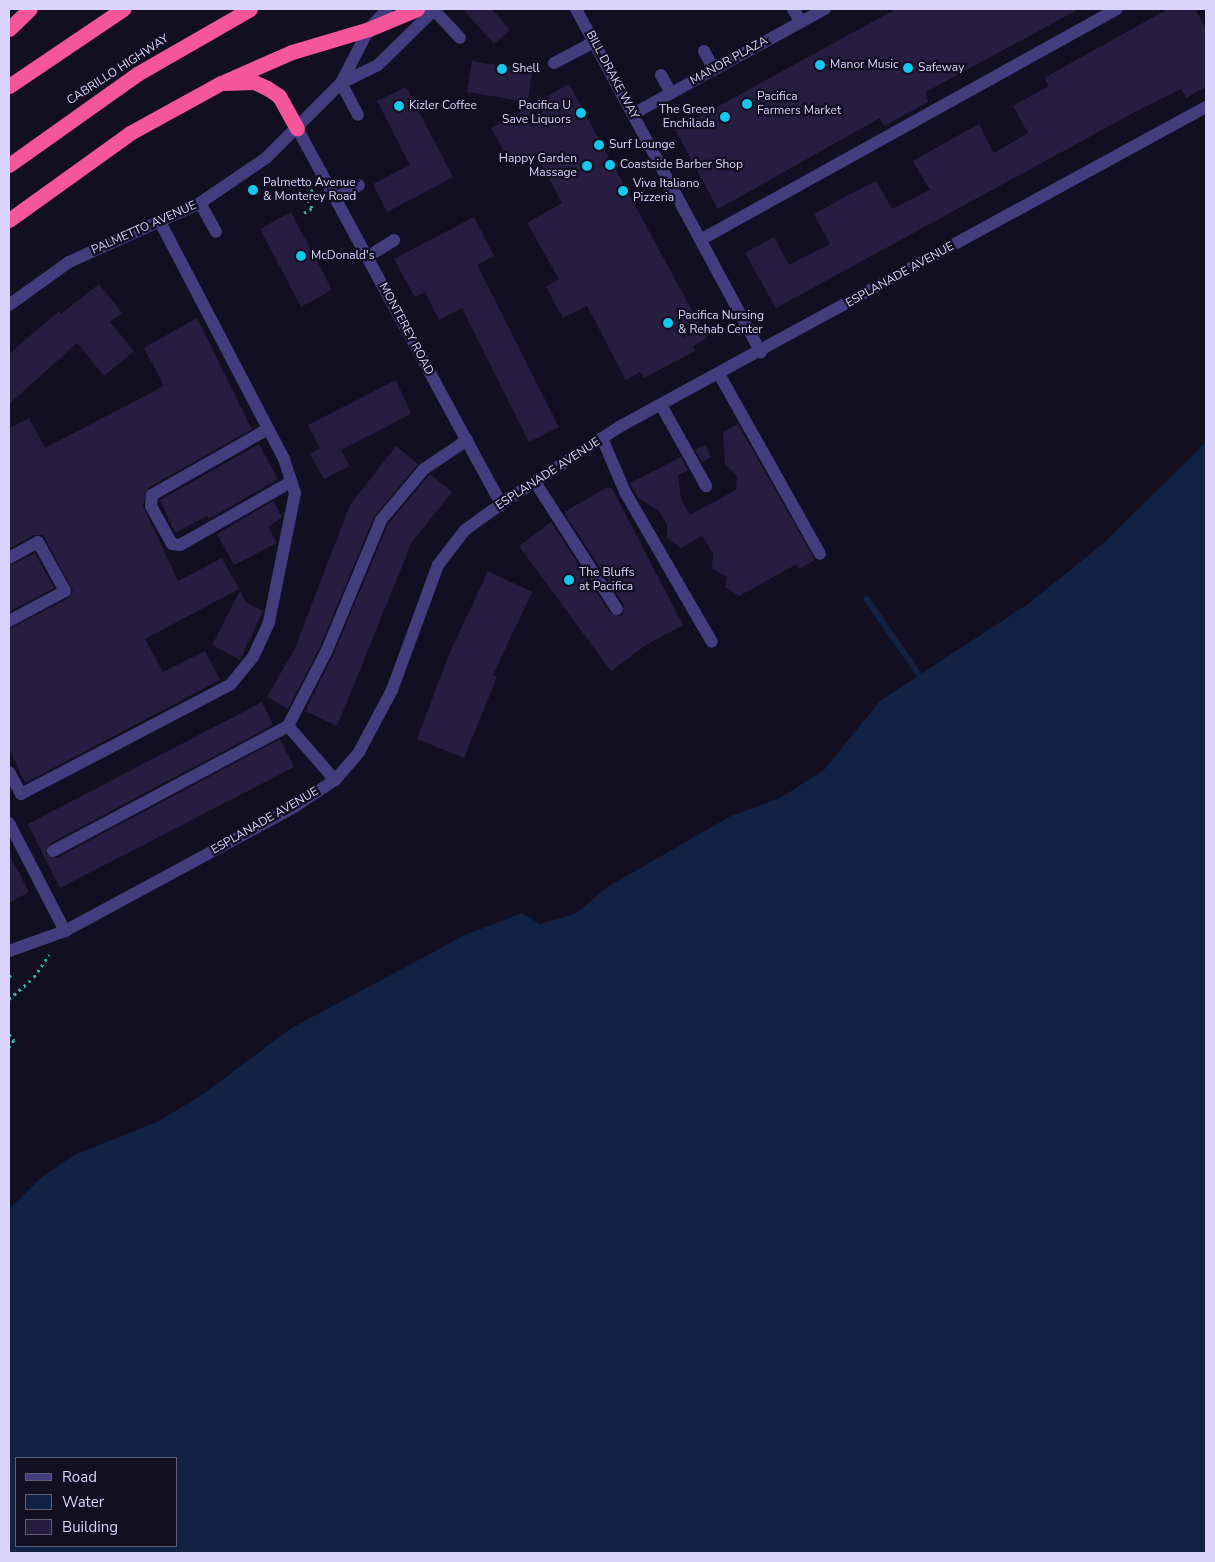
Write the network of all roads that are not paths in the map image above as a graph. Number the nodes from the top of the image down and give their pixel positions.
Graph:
1 (30, 9) edge
2 (123, 9) edge
3 (250, 9) edge
4 (387, 9) edge
5 (417, 9) edge
6 (434, 9) edge
7 (576, 9) edge
8 (793, 9) edge
9 (825, 9) edge
10 (1118, 9) edge
11 (800, 22) junction
12 (9, 29) edge
13 (369, 29) junction
14 (460, 38) dead end
15 (594, 42) junction
16 (704, 51) dead end
17 (554, 63) dead end
18 (714, 69) junction
19 (661, 75) dead end
20 (221, 83) junction
21 (341, 83) junction
22 (9, 86) edge
23 (671, 93) junction
24 (1206, 107) edge
25 (633, 114) junction
26 (358, 115) dead end
27 (296, 128) junction
28 (9, 165) edge
29 (359, 185) dead end
30 (335, 198) junction
31 (200, 203) junction
32 (9, 220) edge
33 (160, 222) junction
34 (216, 232) dead end
35 (702, 239) junction
36 (394, 240) dead end
37 (367, 257) junction
38 (9, 305) edge
39 (761, 352) junction
40 (719, 374) junction
41 (661, 405) junction
42 (268, 429) junction
43 (602, 438) junction
44 (467, 440) junction
45 (291, 482) junction
46 (535, 482) junction
47 (706, 486) dead end
48 (502, 504) junction
49 (820, 554) dead end
50 (9, 558) edge
51 (618, 609) dead end
52 (9, 621) edge
53 (712, 642) dead end
54 (288, 726) junction
55 (9, 772) edge
56 (335, 780) junction
57 (9, 823) edge
58 (53, 852) dead end
59 (65, 931) junction
60 (9, 952) edge

1 - 12 highway
2 - 22 highway
3 - 28 highway, CABRILLO HIGHWAY
4 - 13 street, PALMETTO AVENUE
5 - 13 highway
6 - 14 street
6 - 21 street, PALMETTO AVENUE
7 - 15 street, BILL DRAKE WAY
8 - 11 street
9 - 11 street, MANOR PLAZA
10 - 35 street
11 - 18 street, MANOR PLAZA
13 - 20 highway
13 - 21 street, PALMETTO AVENUE
15 - 17 street
15 - 25 street, BILL DRAKE WAY
16 - 18 street
18 - 23 street, MANOR PLAZA
19 - 23 street
20 - 27 highway
20 - 32 highway
21 - 26 street
21 - 27 street, PALMETTO AVENUE
23 - 25 street, MANOR PLAZA
24 - 39 street, ESPLANADE AVENUE
25 - 35 street, BILL DRAKE WAY
27 - 30 street, MONTEREY ROAD
27 - 31 street, PALMETTO AVENUE
29 - 30 street
30 - 37 street, MONTEREY ROAD
31 - 33 street, PALMETTO AVENUE
31 - 34 street
33 - 38 street, PALMETTO AVENUE
33 - 42 street
35 - 39 street, BILL DRAKE WAY
36 - 37 street
37 - 44 street, MONTEREY ROAD
39 - 40 street, ESPLANADE AVENUE
40 - 41 street, ESPLANADE AVENUE
40 - 49 street
41 - 43 street, ESPLANADE AVENUE
41 - 47 street
42 - 45 street
42 - 45 street
43 - 46 street, ESPLANADE AVENUE
43 - 53 street
44 - 48 street, MONTEREY ROAD
44 - 54 street
45 - 55 street
46 - 48 street, ESPLANADE AVENUE
46 - 51 street
48 - 56 street, ESPLANADE AVENUE
50 - 52 street
54 - 56 street
54 - 58 street
56 - 59 street, ESPLANADE AVENUE
57 - 59 street
59 - 60 street, ESPLANADE AVENUE

